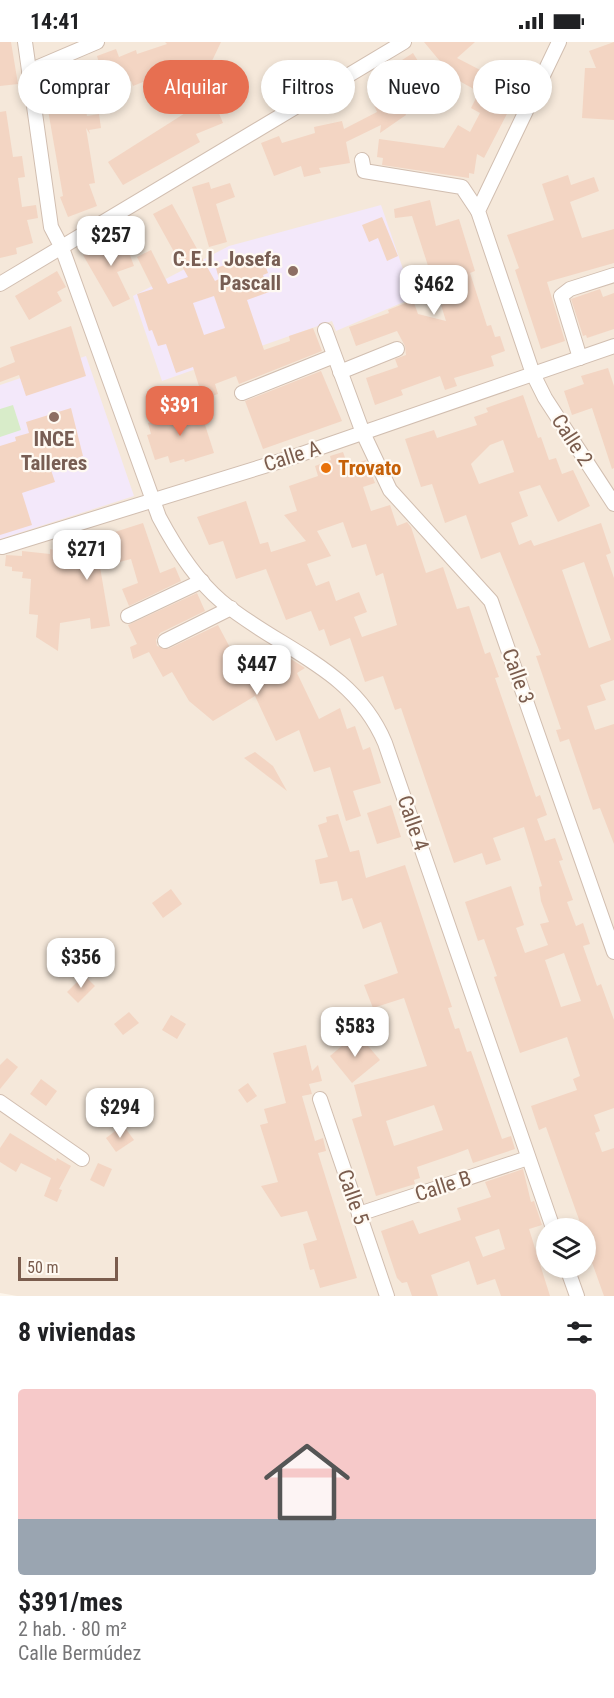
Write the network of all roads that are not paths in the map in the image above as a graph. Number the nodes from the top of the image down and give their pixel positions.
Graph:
1 (25, 42) edge
2 (97, 42) edge
3 (404, 42) edge
4 (559, 42) edge
5 (27, 60) edge
6 (55, 60) edge
7 (35, 114) edge
8 (362, 160) dead end
9 (478, 211) junction
10 (62, 248) junction
11 (614, 275) edge
12 (0, 284) edge
13 (325, 330) dead end
14 (614, 346) edge
15 (397, 349) dead end
16 (334, 356) junction
17 (580, 358) junction
18 (340, 372) junction
19 (533, 374) junction
20 (242, 393) dead end
21 (363, 433) junction
22 (153, 501) junction
23 (614, 504) edge
24 (2, 547) dead end
25 (202, 580) junction
26 (231, 608) junction
27 (128, 616) dead end
28 (165, 641) dead end
29 (614, 952) edge
30 (320, 1099) dead end
31 (0, 1102) edge
32 (528, 1158) junction
33 (82, 1159) dead end
34 (359, 1214) junction
35 (549, 1218) edge
36 (571, 1278) edge
37 (387, 1296) edge
38 (577, 1296) edge

1 - 5 street, Calle 4
2 - 6 street
3 - 10 street
4 - 9 street
7 - 10 street, Calle 4
8 - 9 street, Calle 2
9 - 19 street, Calle 2
10 - 12 street
10 - 22 street, Calle 4
11 - 17 street
13 - 16 street, Calle 3
14 - 17 street, Calle A
15 - 18 street
16 - 18 street, Calle 3
16 - 20 street
17 - 19 street, Calle A
18 - 21 street, Calle 3
19 - 21 street, Calle A
19 - 23 street, Calle 2
21 - 22 street, Calle A
21 - 29 street, Calle 3
22 - 24 street, Calle A
22 - 25 street, Calle 4
25 - 26 street, Calle 4
25 - 27 street
26 - 28 street
26 - 32 street, Calle 4
30 - 34 street, Calle 5
31 - 33 street
32 - 34 street, Calle B
32 - 35 street, Calle 4
34 - 37 street, Calle 5
36 - 38 street

